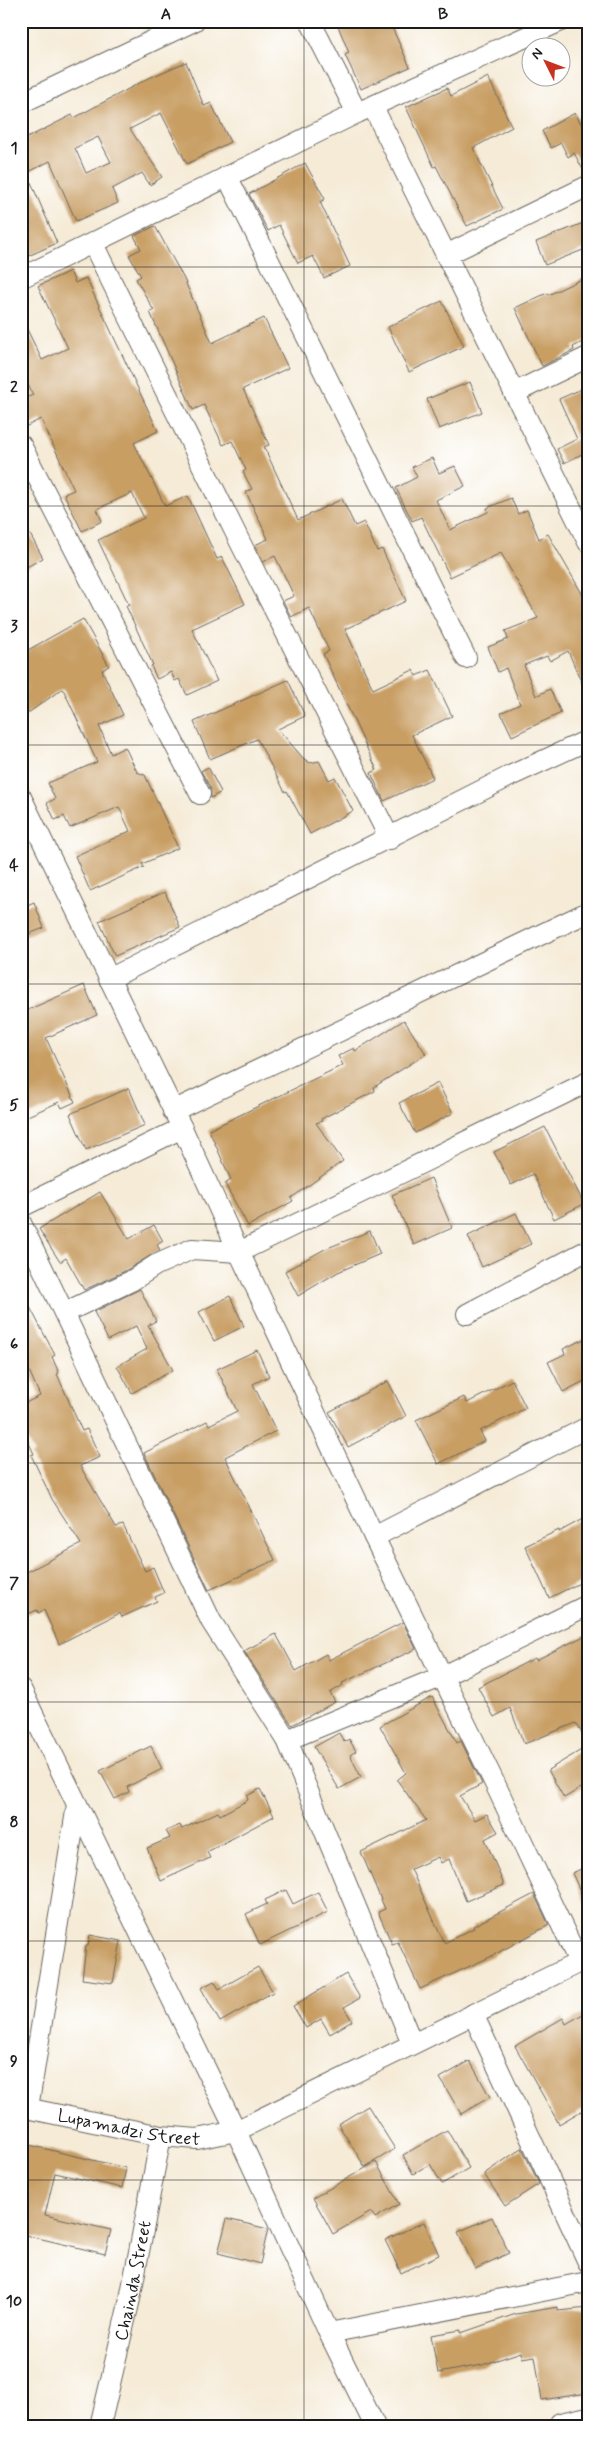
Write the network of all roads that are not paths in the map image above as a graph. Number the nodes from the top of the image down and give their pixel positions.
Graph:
1 (194, 21) edge
2 (310, 21) edge
3 (561, 21) edge
4 (21, 103) edge
5 (365, 110) junction
6 (227, 176) junction
7 (588, 186) edge
8 (93, 244) junction
9 (446, 254) junction
10 (21, 278) edge
11 (588, 357) edge
12 (514, 393) junction
13 (21, 445) edge
14 (588, 542) edge
15 (466, 658) dead end
16 (588, 740) edge
17 (200, 794) dead end
18 (21, 797) edge
19 (390, 839) junction
20 (588, 912) edge
21 (109, 980) junction
22 (588, 1082) edge
23 (178, 1119) junction
24 (21, 1207) edge
25 (21, 1222) edge
26 (588, 1250) edge
27 (239, 1252) junction
28 (66, 1312) junction
29 (467, 1314) dead end
30 (588, 1427) edge
31 (374, 1537) junction
32 (588, 1604) edge
33 (443, 1676) junction
34 (21, 1689) edge
35 (287, 1740) junction
36 (77, 1804) junction
37 (584, 1960) edge
38 (473, 2014) junction
39 (412, 2043) junction
40 (25, 2107) edge
41 (236, 2131) junction
42 (161, 2136) junction
43 (588, 2262) edge
44 (588, 2282) edge
45 (329, 2333) junction
46 (588, 2418) edge
47 (560, 2423) dead end
48 (100, 2426) edge
49 (375, 2426) edge

1 - 4 street
2 - 5 street
3 - 5 street
5 - 6 street
5 - 9 street
6 - 8 street
6 - 15 street
7 - 9 street
8 - 10 street
8 - 19 street
9 - 12 street
11 - 12 street
12 - 14 street
13 - 17 street
16 - 19 street
18 - 21 street
19 - 21 street
20 - 23 street
21 - 23 street
22 - 27 street
23 - 24 street
23 - 27 street
25 - 28 street
26 - 29 street
27 - 28 street
27 - 31 street
28 - 35 street
30 - 31 street
31 - 33 street
32 - 33 street
33 - 35 street
33 - 37 street
34 - 36 street
35 - 39 street
36 - 40 street
36 - 41 street
37 - 38 street, Lupamadzi Street
38 - 39 street, Lupamadzi Street
38 - 43 street
39 - 41 street, Lupamadzi Street
40 - 42 street, Lupamadzi Street
41 - 42 street, Lupamadzi Street
41 - 45 street
42 - 48 street, Chainda Street
44 - 45 street
45 - 49 street
46 - 47 street

